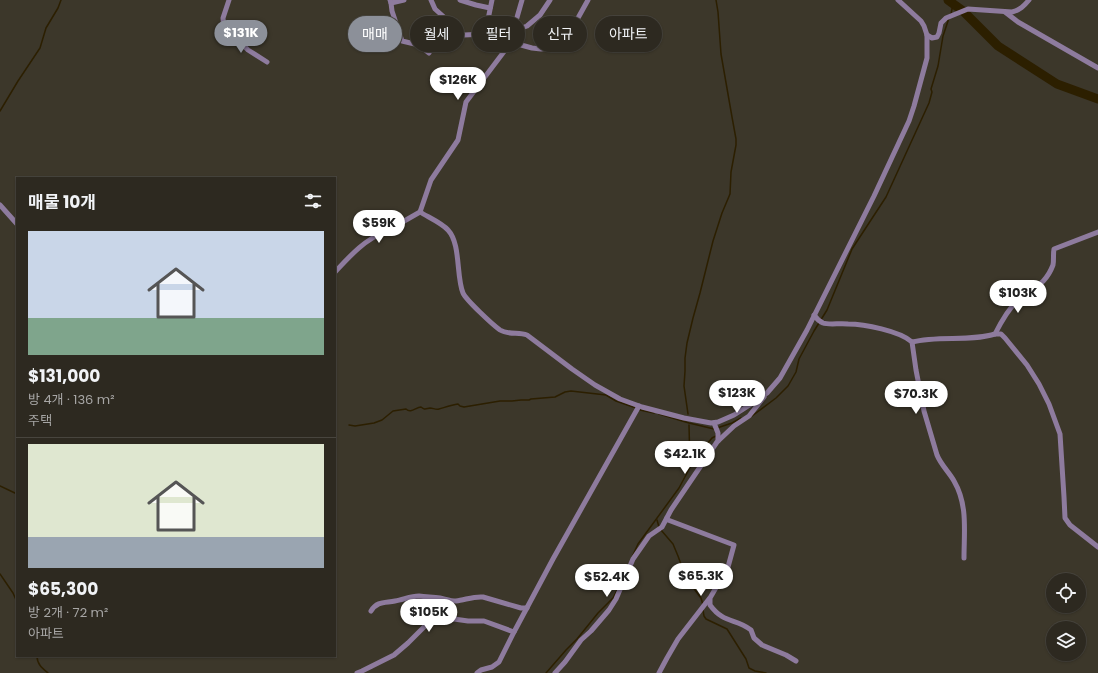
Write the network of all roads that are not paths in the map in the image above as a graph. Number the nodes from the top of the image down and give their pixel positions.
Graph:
1 (228, 0) edge
2 (404, 0) edge
3 (431, 0) edge
4 (460, 0) edge
5 (492, 0) edge
6 (522, 0) edge
7 (550, 0) edge
8 (588, 0) edge
9 (898, 0) edge
10 (1029, 0) edge
11 (391, 1) edge
12 (490, 8) junction
13 (1004, 12) junction
14 (518, 16) edge
15 (525, 27) edge
16 (927, 35) junction
17 (525, 46) edge
18 (504, 52) edge
19 (429, 53) dead end
20 (268, 62) dead end
21 (1098, 68) edge
22 (0, 205) edge
23 (420, 212) junction
24 (16, 223) edge
25 (1098, 232) edge
26 (336, 271) edge
27 (814, 315) junction
28 (996, 334) junction
29 (912, 342) junction
30 (767, 393) junction
31 (639, 406) junction
32 (714, 423) junction
33 (717, 442) junction
34 (667, 518) junction
35 (1098, 547) edge
36 (964, 558) dead end
37 (710, 598) junction
38 (527, 608) junction
39 (371, 611) dead end
40 (514, 632) junction
41 (796, 661) dead end
42 (357, 673) edge
43 (477, 673) edge
44 (555, 673) edge
45 (660, 673) edge

1 - 20 street
2 - 11 street
3 - 12 street
4 - 12 street
5 - 12 street
6 - 14 street
7 - 15 street
8 - 17 street
9 - 16 street
10 - 13 street
11 - 19 street
13 - 16 street
13 - 21 street
16 - 27 street
18 - 23 street
22 - 24 street
23 - 26 street
23 - 31 street
25 - 28 street
27 - 29 street
27 - 30 street
28 - 29 street
28 - 35 street
29 - 36 street
30 - 32 street
30 - 33 street
31 - 32 street
31 - 38 street
32 - 33 street
33 - 34 street
34 - 37 street
34 - 44 street
37 - 41 street
37 - 45 street
38 - 39 street
38 - 40 street
40 - 42 street
40 - 43 street

